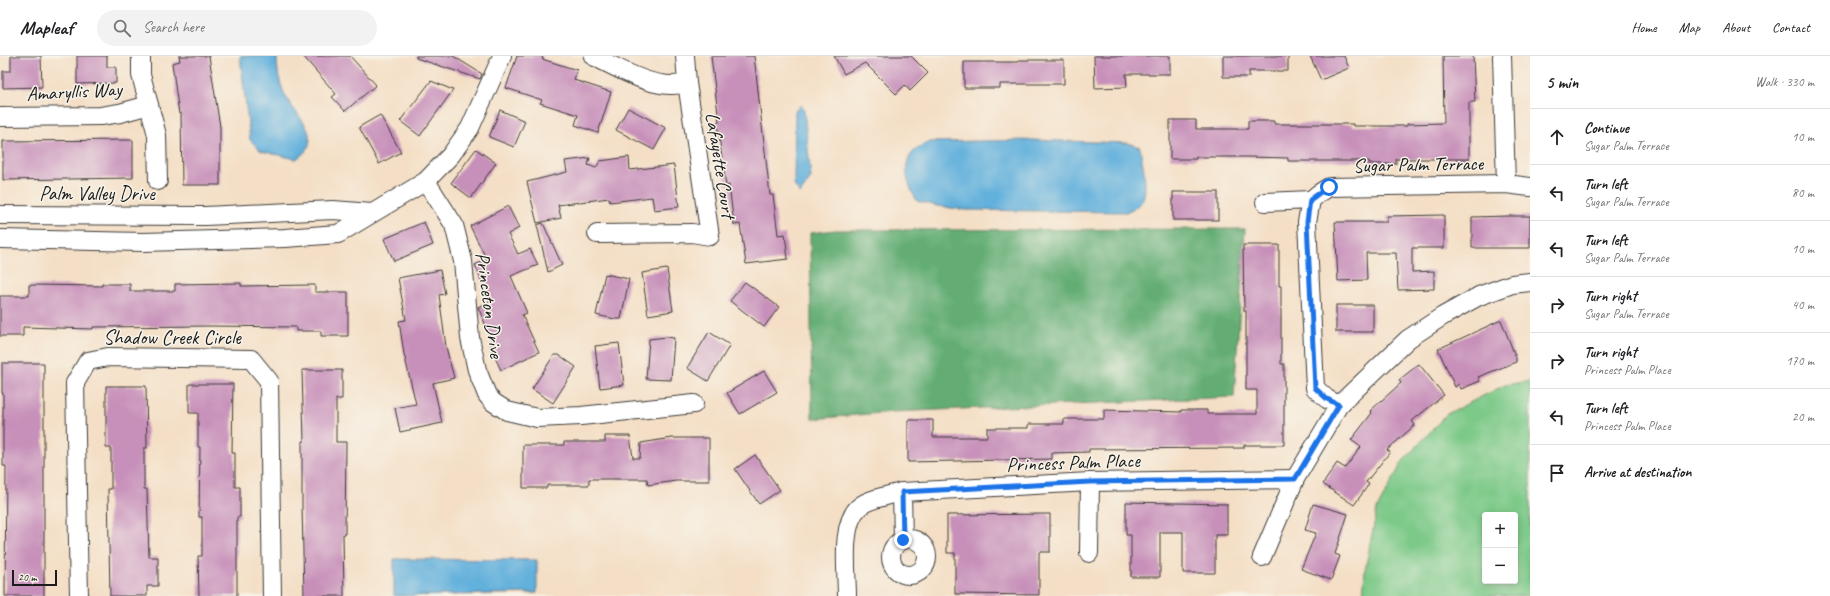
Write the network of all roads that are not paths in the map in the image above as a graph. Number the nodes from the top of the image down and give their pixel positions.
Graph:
1 (141, 56) edge
2 (502, 56) edge
3 (593, 56) edge
4 (685, 56) edge
5 (1502, 56) edge
6 (687, 83) junction
7 (149, 105) junction
8 (0, 117) edge
9 (158, 181) dead end
10 (426, 181) junction
11 (1506, 184) junction
12 (1530, 186) edge
13 (1310, 200) junction
14 (1265, 202) dead end
15 (372, 213) junction
16 (0, 215) edge
17 (194, 216) junction
18 (597, 234) dead end
19 (0, 239) edge
20 (193, 240) junction
21 (1530, 282) edge
22 (694, 404) dead end
23 (1339, 405) junction
24 (1295, 479) junction
25 (1090, 482) junction
26 (902, 492) junction
27 (903, 540) dead end
28 (1089, 553) dead end
29 (1262, 557) dead end
30 (80, 596) edge
31 (272, 596) edge
32 (847, 596) edge

1 - 7 street
2 - 10 street
3 - 6 street
4 - 6 street
5 - 11 street
6 - 18 street, Lafayette Court
7 - 8 street, Amaryllis Way
7 - 9 street
10 - 15 street
10 - 22 street, Princeton Drive
11 - 12 street, Sugar Palm Terrace
11 - 13 street, Sugar Palm Terrace
13 - 14 street
13 - 23 street
15 - 17 street, Palm Valley Drive
15 - 20 street
16 - 17 street, Palm Valley Drive
17 - 20 street
19 - 20 street
21 - 23 street
23 - 24 street
24 - 25 street, Princess Palm Place
24 - 29 street
25 - 26 street, Princess Palm Place
25 - 28 street
26 - 27 street
26 - 32 street, Princess Palm Place
30 - 31 street, Shadow Creek Circle

